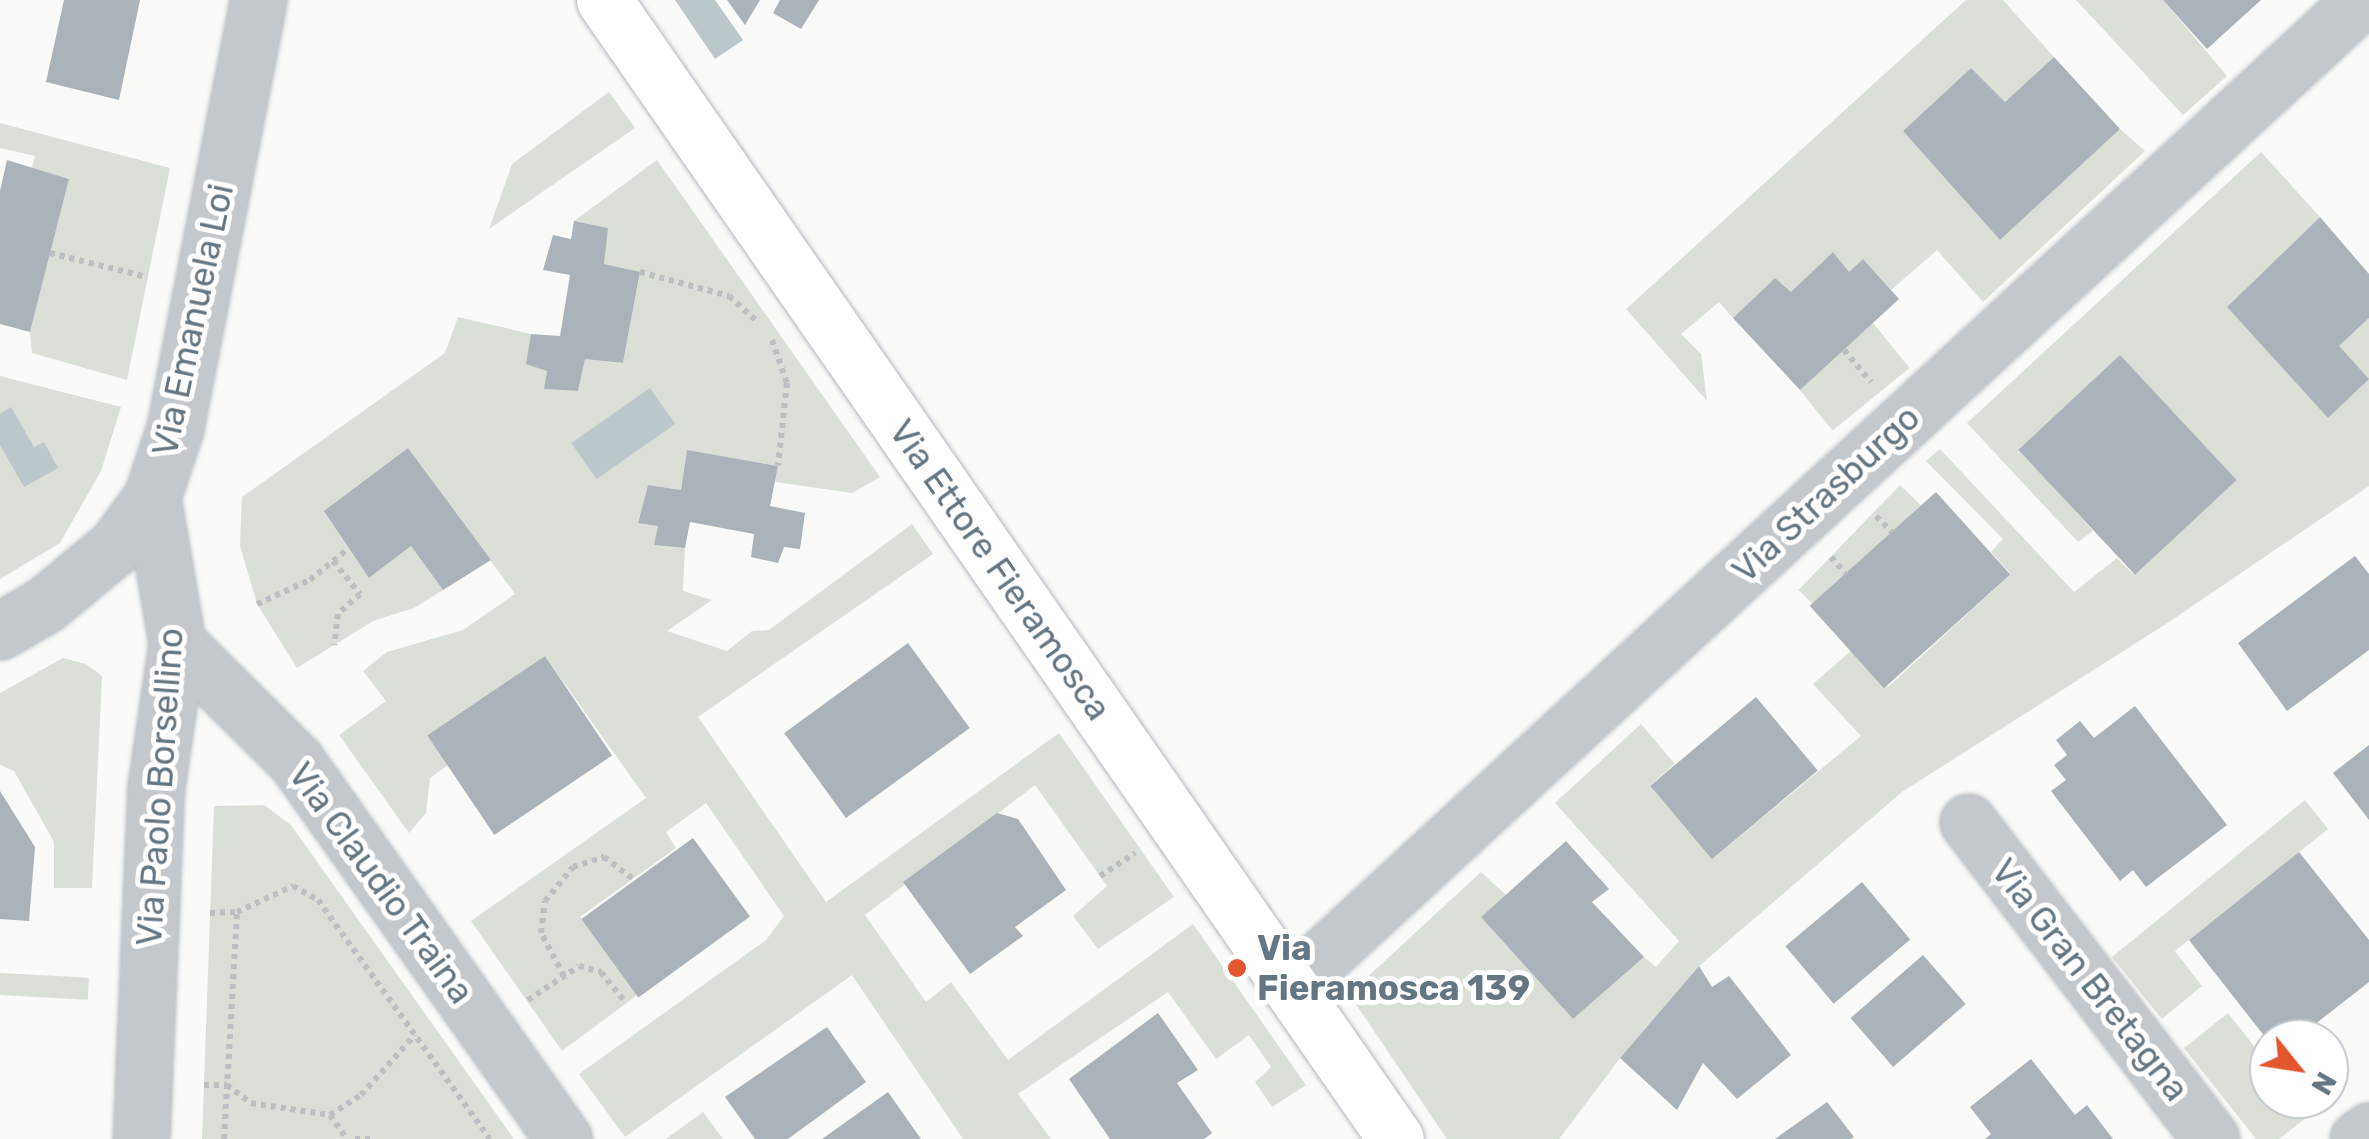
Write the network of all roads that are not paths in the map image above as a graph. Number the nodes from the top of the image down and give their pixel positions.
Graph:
1 (258, 0) edge
2 (604, 0) edge
3 (2362, 0) edge
4 (152, 497) junction
5 (0, 630) edge
6 (178, 643) junction
7 (1968, 822) dead end
8 (1290, 988) junction
9 (2369, 1131) edge
10 (141, 1139) edge
11 (564, 1139) edge
12 (1396, 1139) edge
13 (2212, 1139) edge
14 (2358, 1139) edge

1 - 4 street, Via Emanuela Loi
2 - 8 main road, Via Ettore Fieramosca
3 - 8 street, Via Strasburgo
4 - 5 street, Via Emanuela Loi
4 - 6 street, Via Paolo Borsellino
6 - 10 street, Via Paolo Borsellino
6 - 11 street, Via Claudio Traina
7 - 13 street, Via Gran Bretagna
8 - 12 main road, Via Ettore Fieramosca
9 - 14 street

